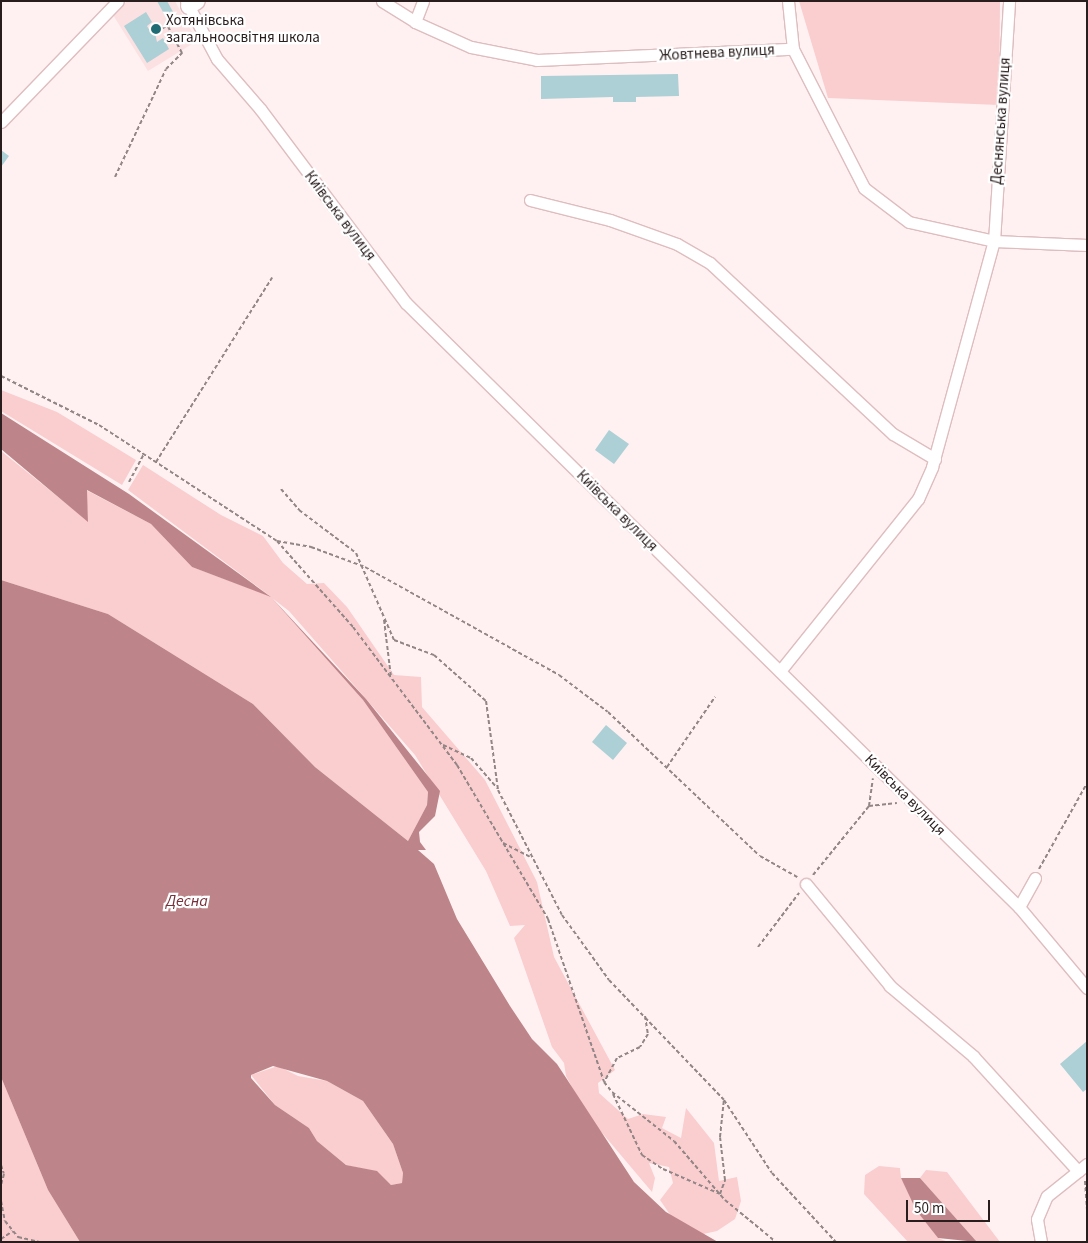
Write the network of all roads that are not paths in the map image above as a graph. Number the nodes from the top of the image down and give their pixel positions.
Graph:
1 (118, 1) edge
2 (382, 1) edge
3 (423, 1) edge
4 (788, 1) edge
5 (1009, 1) edge
6 (191, 5) edge
7 (415, 22) junction
8 (792, 49) junction
9 (1, 122) edge
10 (530, 200) dead end
11 (994, 241) junction
12 (1087, 245) edge
13 (935, 459) junction
14 (780, 671) junction
15 (1035, 878) road end
16 (809, 880) road end
17 (1019, 907) junction
18 (1087, 988) edge
19 (1083, 1166) edge
20 (1041, 1242) edge

1 - 9 street
2 - 7 street, Жовтнева вулиця
3 - 7 street
4 - 8 street
5 - 11 street, Деснянська вулиця
6 - 14 street, Київська вулиця
7 - 8 street, Жовтнева вулиця
8 - 11 street, Жовтнева вулиця
10 - 13 street
11 - 12 street, Жовтнева вулиця
11 - 13 street, Деснянська вулиця
13 - 14 street, Деснянська вулиця
14 - 17 street, Київська вулиця
15 - 17 street
16 - 19 street
17 - 18 street, Київська вулиця
19 - 20 street

